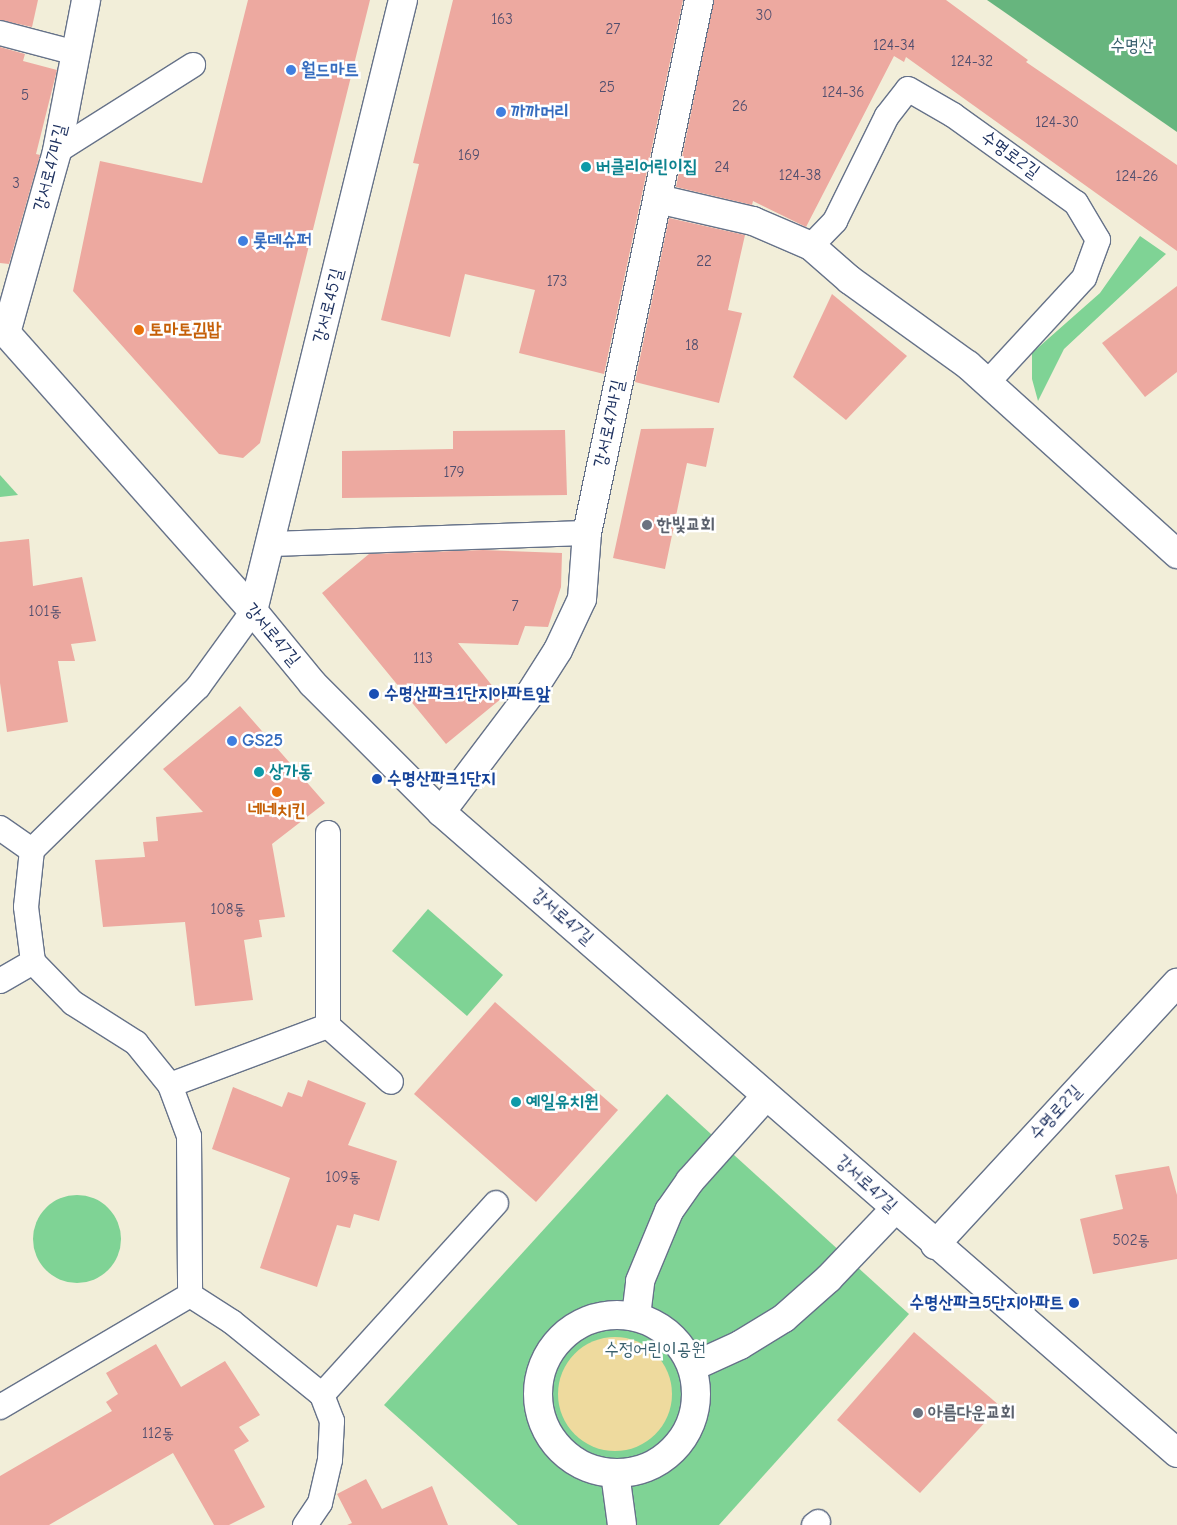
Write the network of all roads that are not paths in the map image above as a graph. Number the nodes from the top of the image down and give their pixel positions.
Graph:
1 (86, 0) edge
2 (403, 0) edge
3 (699, 0) edge
4 (0, 33) edge
5 (76, 54) junction
6 (193, 65) dead end
7 (58, 151) junction
8 (658, 198) junction
9 (811, 246) junction
10 (3, 330) edge
11 (988, 382) junction
12 (587, 533) junction
13 (270, 544) junction
14 (1177, 554) edge
15 (254, 611) junction
16 (441, 812) junction
17 (0, 828) edge
18 (328, 833) dead end
19 (32, 850) junction
20 (33, 962) junction
21 (0, 981) edge
22 (1177, 982) edge
23 (328, 1026) junction
24 (391, 1082) dead end
25 (170, 1085) junction
26 (766, 1096) junction
27 (496, 1202) dead end
28 (895, 1209) junction
29 (935, 1245) junction
30 (190, 1295) junction
31 (636, 1316) junction
32 (692, 1368) junction
33 (322, 1395) junction
34 (0, 1408) edge
35 (1177, 1453) edge
36 (615, 1473) junction
37 (305, 1525) edge
38 (622, 1525) edge

1 - 5 street, 강서로47마길
2 - 13 street, 강서로45길
3 - 8 street, 강서로47바길
4 - 5 lane
5 - 7 street, 강서로47마길
6 - 7 lane
7 - 10 street, 강서로47마길
8 - 9 street
8 - 12 street, 강서로47바길
9 - 11 street
9 - 11 lane, 수명로2길
10 - 15 street, 강서로47길
11 - 14 street
12 - 13 lane
12 - 16 street, 강서로47바길
13 - 15 street, 강서로45길
15 - 16 street, 강서로47길
15 - 19 lane
16 - 26 street, 강서로47길
17 - 19 lane
18 - 23 lane
19 - 20 lane
20 - 21 lane
20 - 25 lane
22 - 29 street, 수명로2길
23 - 24 lane
23 - 25 lane
25 - 30 lane
26 - 28 street, 강서로47길
26 - 31 street
27 - 33 lane
28 - 29 street, 강서로47길
28 - 32 street
29 - 35 street, 강서로47길
30 - 33 lane
30 - 34 lane
31 - 32 street
31 - 36 street
32 - 36 street
33 - 37 lane
36 - 38 street

